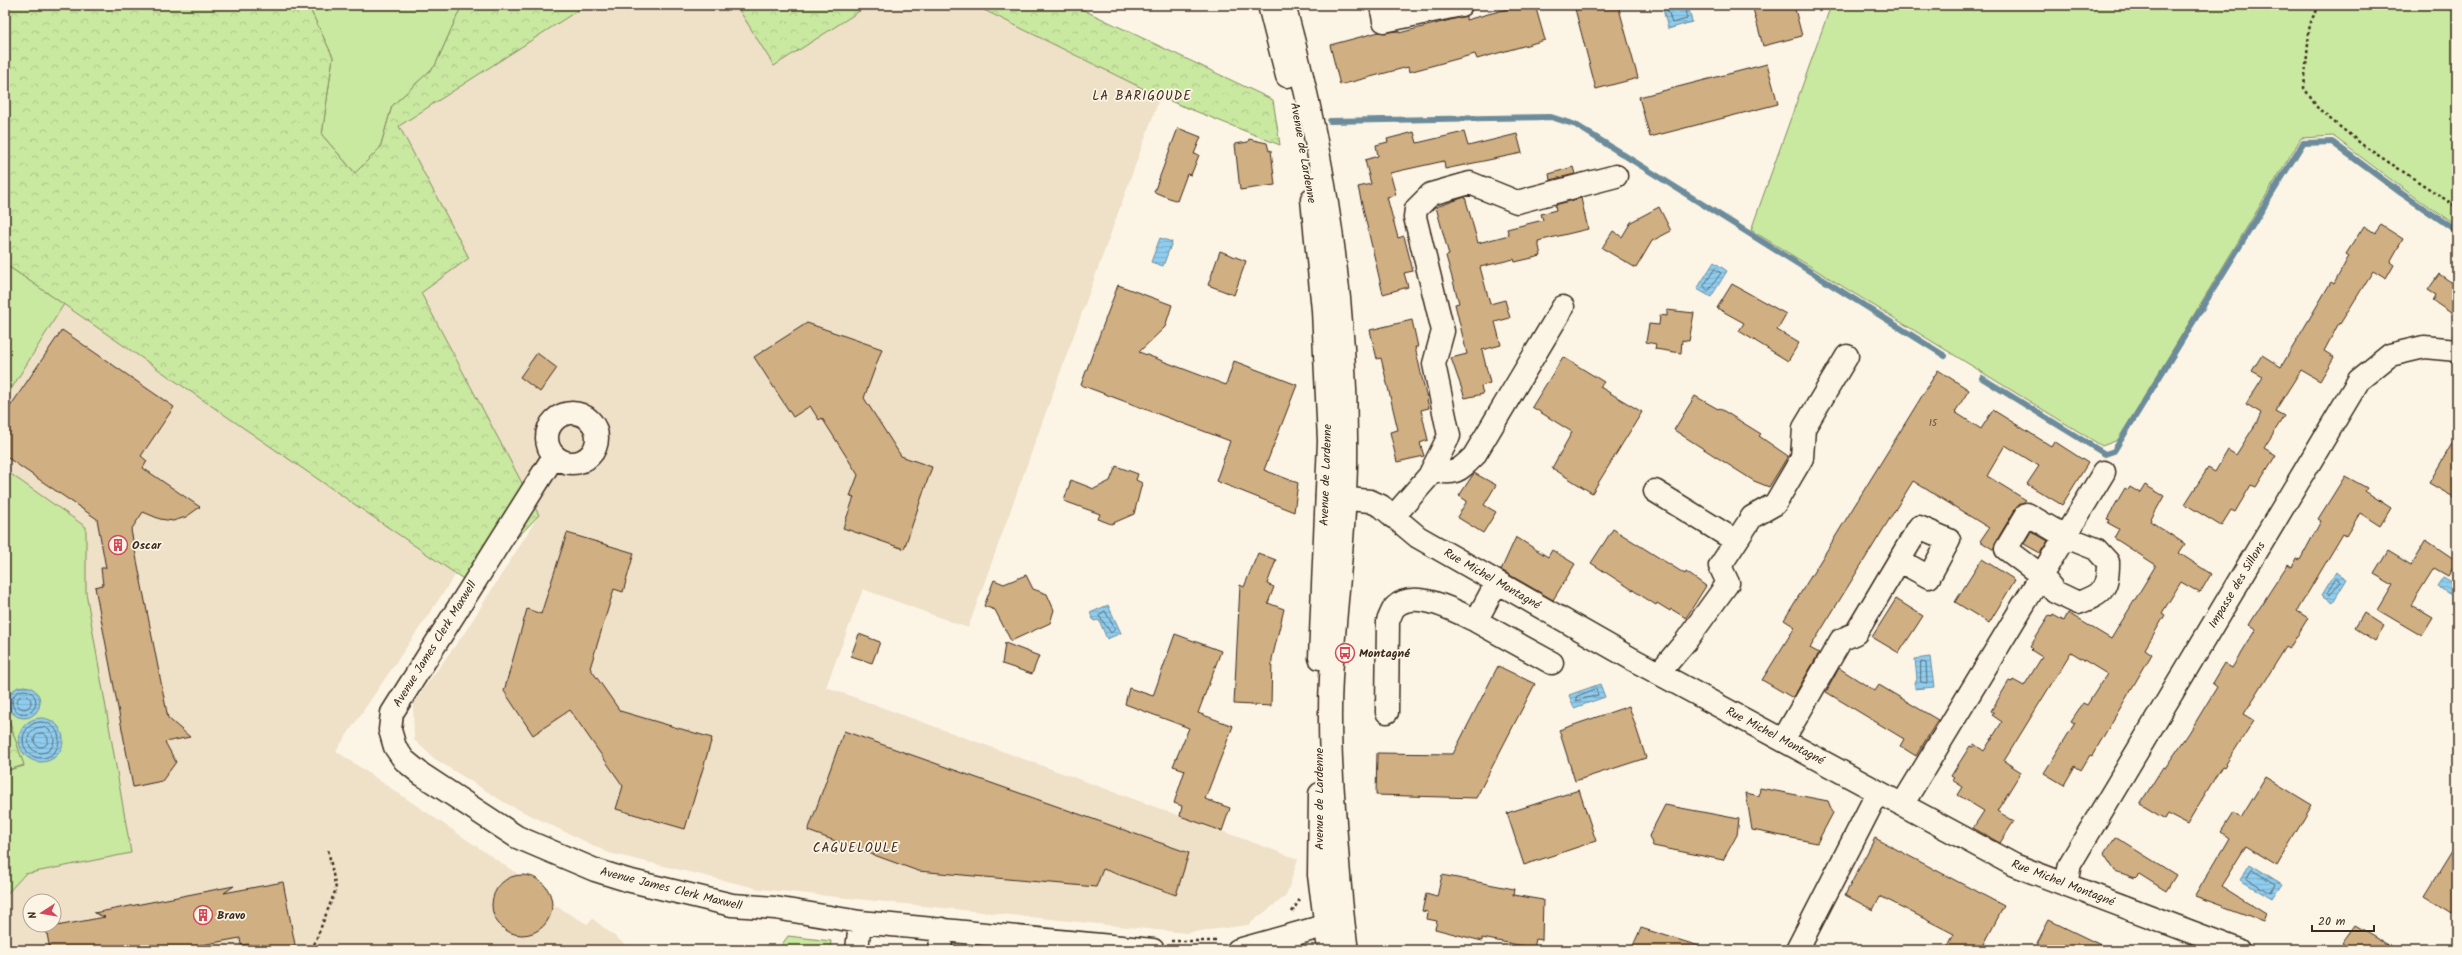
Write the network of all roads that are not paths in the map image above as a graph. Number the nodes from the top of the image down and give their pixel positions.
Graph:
1 (1269, 5) edge
2 (1284, 5) edge
3 (1381, 5) edge
4 (1460, 5) edge
5 (1616, 176) dead end
6 (1563, 307) dead end
7 (2457, 350) edge
8 (1847, 356) dead end
9 (554, 456) dead end
10 (1432, 470) junction
11 (2104, 472) dead end
12 (1655, 491) dead end
13 (1336, 497) junction
14 (1393, 517) junction
15 (2066, 537) junction
16 (1736, 541) junction
17 (1900, 561) dead end
18 (2042, 576) junction
19 (1497, 582) junction
20 (1476, 621) junction
21 (1552, 663) dead end
22 (1659, 673) junction
23 (1387, 712) dead end
24 (1784, 740) junction
25 (1878, 792) junction
26 (1902, 805) junction
27 (2066, 885) junction
28 (860, 922) junction
29 (1334, 927) junction
30 (941, 940) edge
31 (857, 950) edge
32 (1153, 950) edge
33 (1238, 950) edge
34 (1329, 950) edge
35 (1346, 950) edge
36 (1797, 950) edge
37 (2239, 950) edge

1 - 13 street, Avenue de Lardenne
2 - 13 street, Avenue de Lardenne
3 - 4 street
5 - 10 street
6 - 10 street
7 - 27 street, Impasse des Sillons
8 - 16 street
9 - 28 street, Avenue James Clerk Maxwell
10 - 14 street
11 - 15 street
12 - 16 street
13 - 14 street, Rue Michel Montagné
13 - 29 street, Avenue de Lardenne
14 - 19 street, Rue Michel Montagné
15 - 18 street
15 - 18 street
15 - 18 street
16 - 22 street
17 - 24 street
18 - 26 street
19 - 20 street
19 - 22 street, Rue Michel Montagné
20 - 21 street
20 - 23 street
22 - 24 street, Rue Michel Montagné
24 - 25 street, Rue Michel Montagné
25 - 26 street, Rue Michel Montagné
25 - 36 street
26 - 27 street, Rue Michel Montagné
27 - 37 street, Rue Michel Montagné
28 - 30 street, Avenue James Clerk Maxwell
28 - 31 street
29 - 33 street
29 - 34 street, Avenue de Lardenne
29 - 35 street
30 - 32 street, Avenue James Clerk Maxwell

